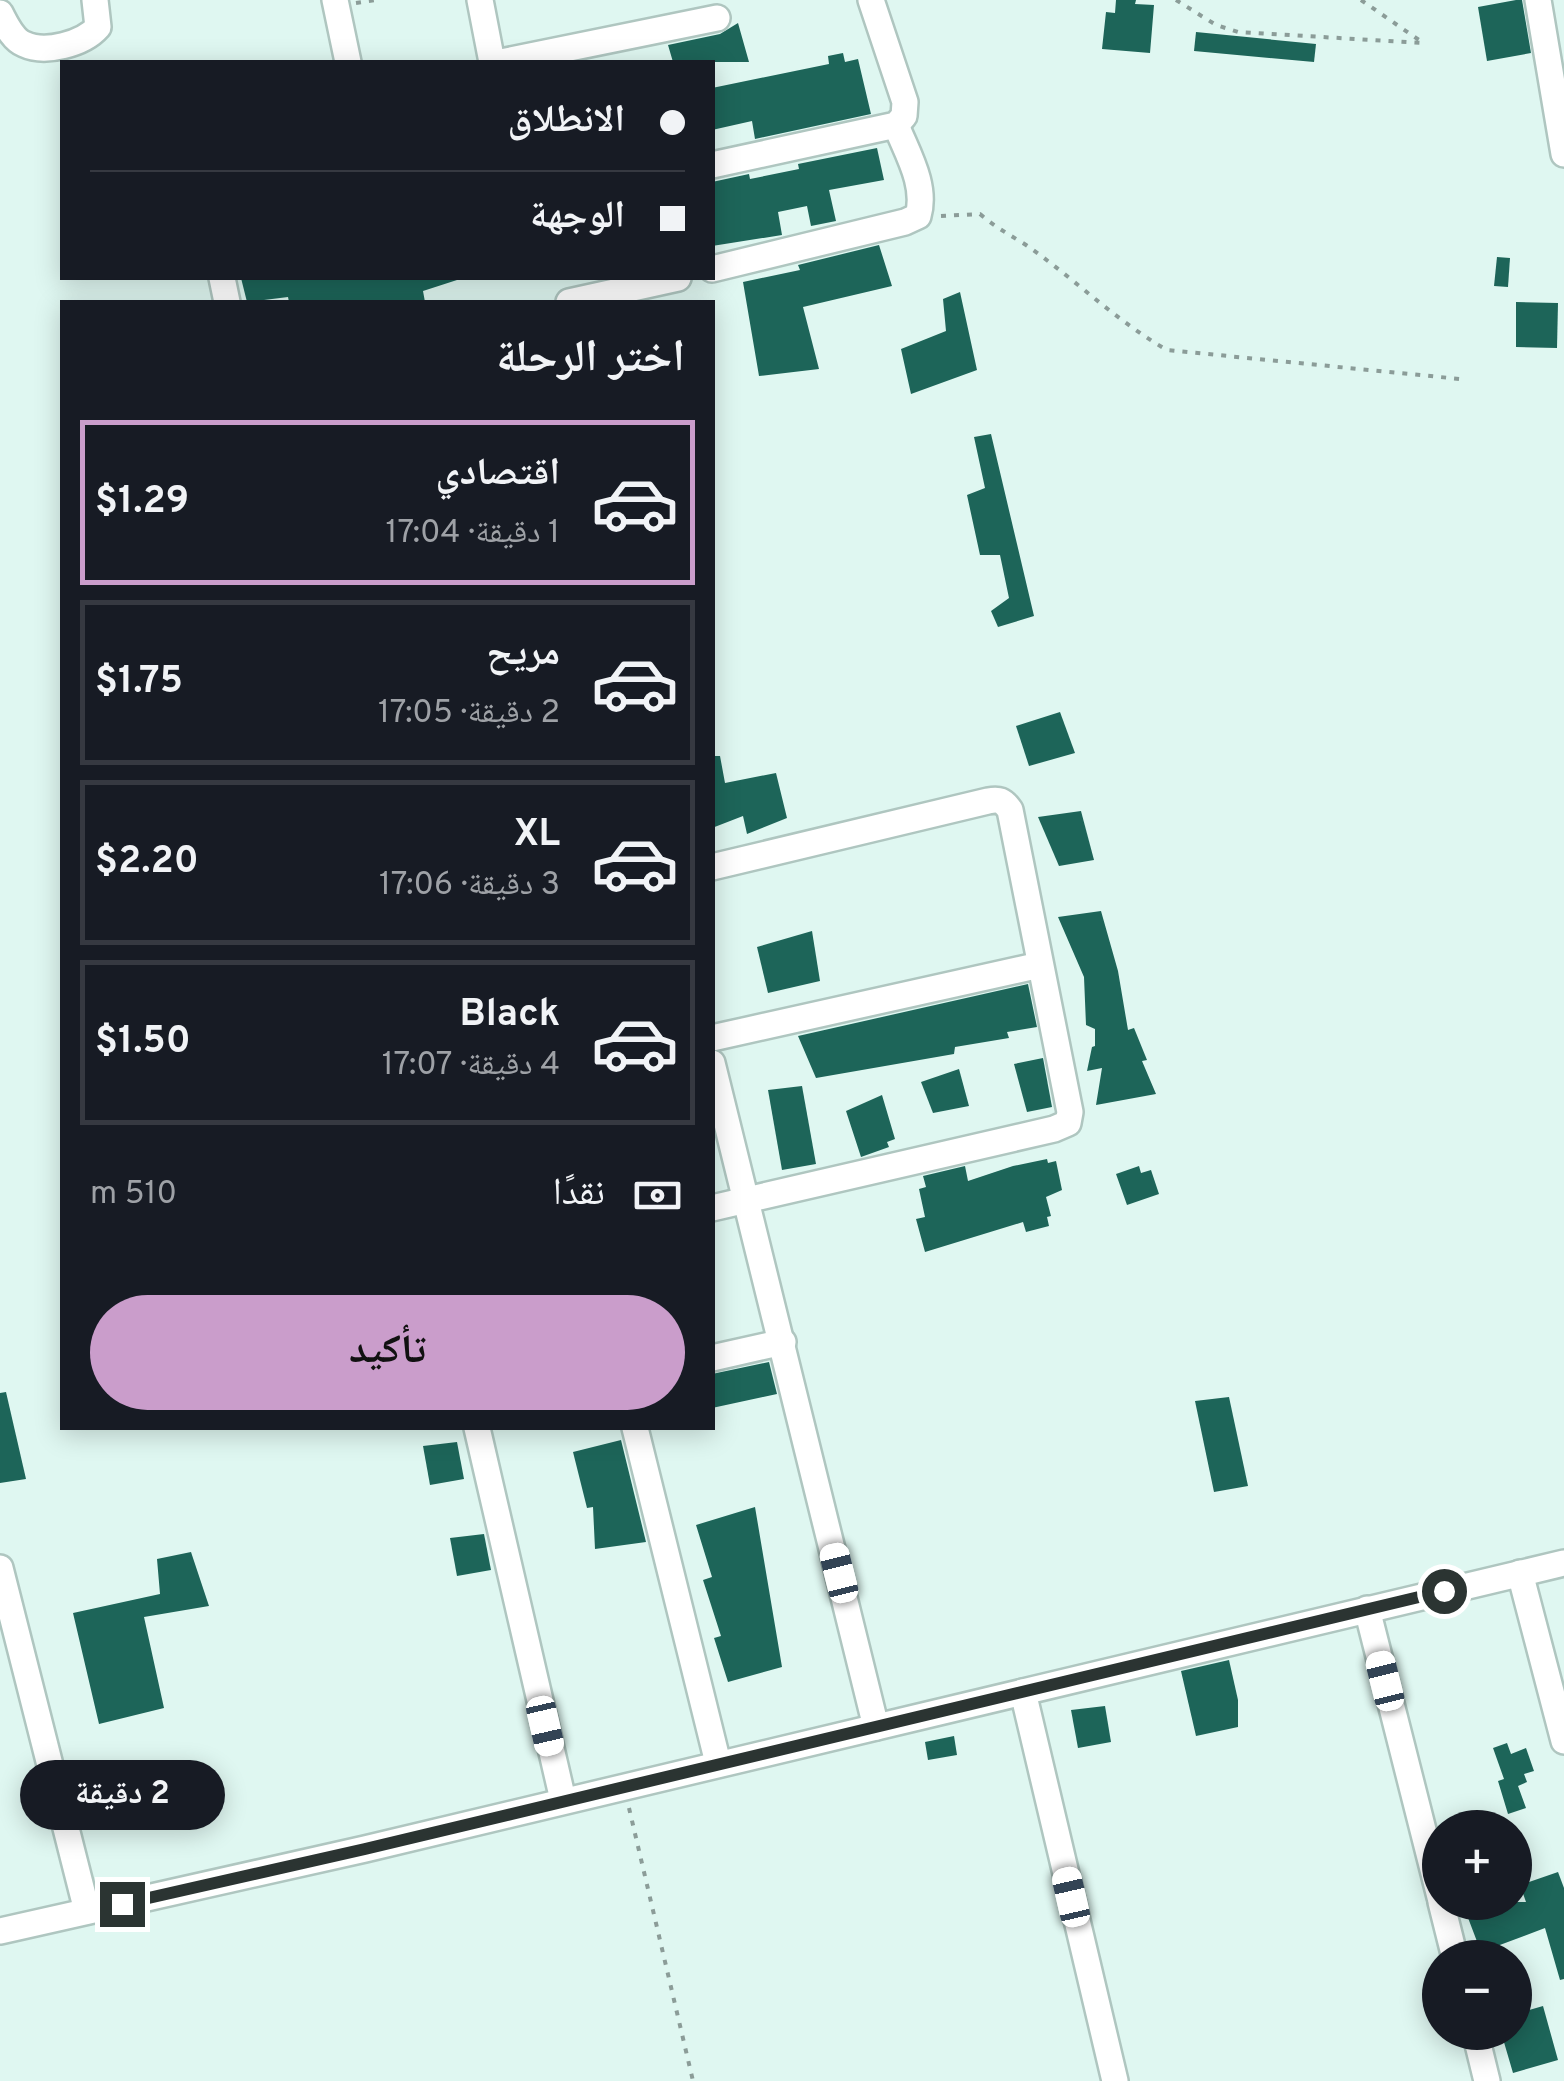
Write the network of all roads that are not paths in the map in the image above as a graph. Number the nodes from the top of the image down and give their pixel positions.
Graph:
1 (95, 0) edge
2 (335, 0) edge
3 (480, 0) edge
4 (871, 0) edge
5 (1538, 0) edge
6 (0, 13) edge
7 (717, 18) dead end
8 (348, 60) edge
9 (492, 60) edge
10 (511, 60) edge
11 (896, 125) junction
12 (1564, 154) edge
13 (715, 164) edge
14 (715, 268) edge
15 (669, 280) edge
16 (578, 300) edge
17 (715, 866) edge
18 (1040, 965) junction
19 (715, 1037) edge
20 (715, 1074) edge
21 (747, 1201) junction
22 (715, 1207) edge
23 (783, 1342) junction
24 (715, 1357) edge
25 (476, 1430) edge
26 (635, 1430) edge
27 (1564, 1563) edge
28 (0, 1568) edge
29 (1520, 1573) junction
30 (1367, 1609) junction
31 (1023, 1692) junction
32 (876, 1727) junction
33 (1564, 1741) edge
34 (718, 1763) junction
35 (562, 1800) junction
36 (1422, 1825) edge
37 (87, 1911) junction
38 (0, 1931) edge
39 (1479, 2050) edge
40 (1115, 2081) edge
41 (1487, 2081) edge

1 - 6 street
2 - 8 street
3 - 9 street
4 - 11 street
5 - 12 street
7 - 10 street
11 - 13 street
11 - 14 street
15 - 16 street
17 - 18 street
18 - 19 street
18 - 21 street
20 - 21 street
21 - 22 street
21 - 23 street
23 - 24 street
23 - 32 street
25 - 35 street
26 - 34 street
27 - 29 street
28 - 37 street
29 - 30 street
29 - 33 street
30 - 31 street
30 - 36 street
31 - 32 street
31 - 40 street
32 - 34 street
34 - 35 street
35 - 37 street
37 - 38 street
39 - 41 street

